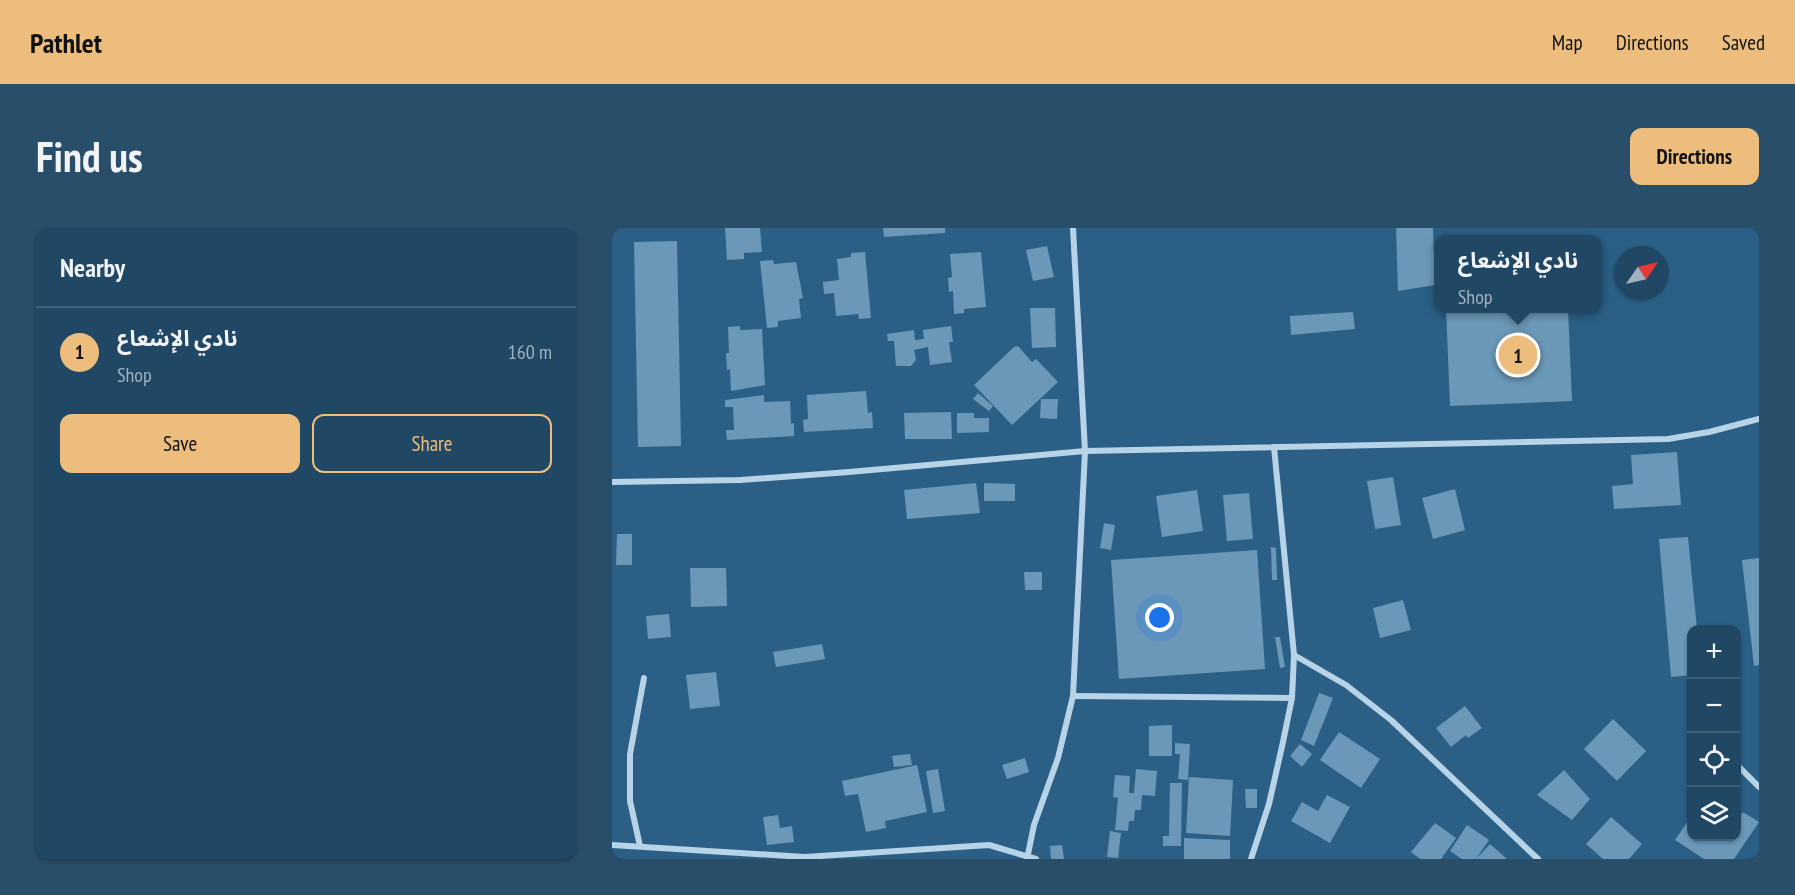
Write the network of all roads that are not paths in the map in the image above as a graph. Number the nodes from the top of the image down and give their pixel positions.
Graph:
1 (1073, 228) edge
2 (1759, 419) edge
3 (1274, 447) junction
4 (1085, 451) junction
5 (612, 482) edge
6 (1294, 655) junction
7 (644, 678) dead end
8 (1073, 696) junction
9 (1292, 698) junction
10 (1741, 768) edge
11 (1759, 787) edge
12 (612, 844) edge
13 (640, 846) junction
14 (1028, 858) edge
15 (1036, 859) edge
16 (1251, 859) edge
17 (1538, 859) edge

1 - 4 street
2 - 3 street
3 - 4 street
3 - 6 street
4 - 5 street
4 - 8 street
6 - 9 street
6 - 17 street
7 - 13 street
8 - 9 street
8 - 14 street
9 - 16 street
10 - 11 street
12 - 13 street
13 - 14 street
14 - 15 street

